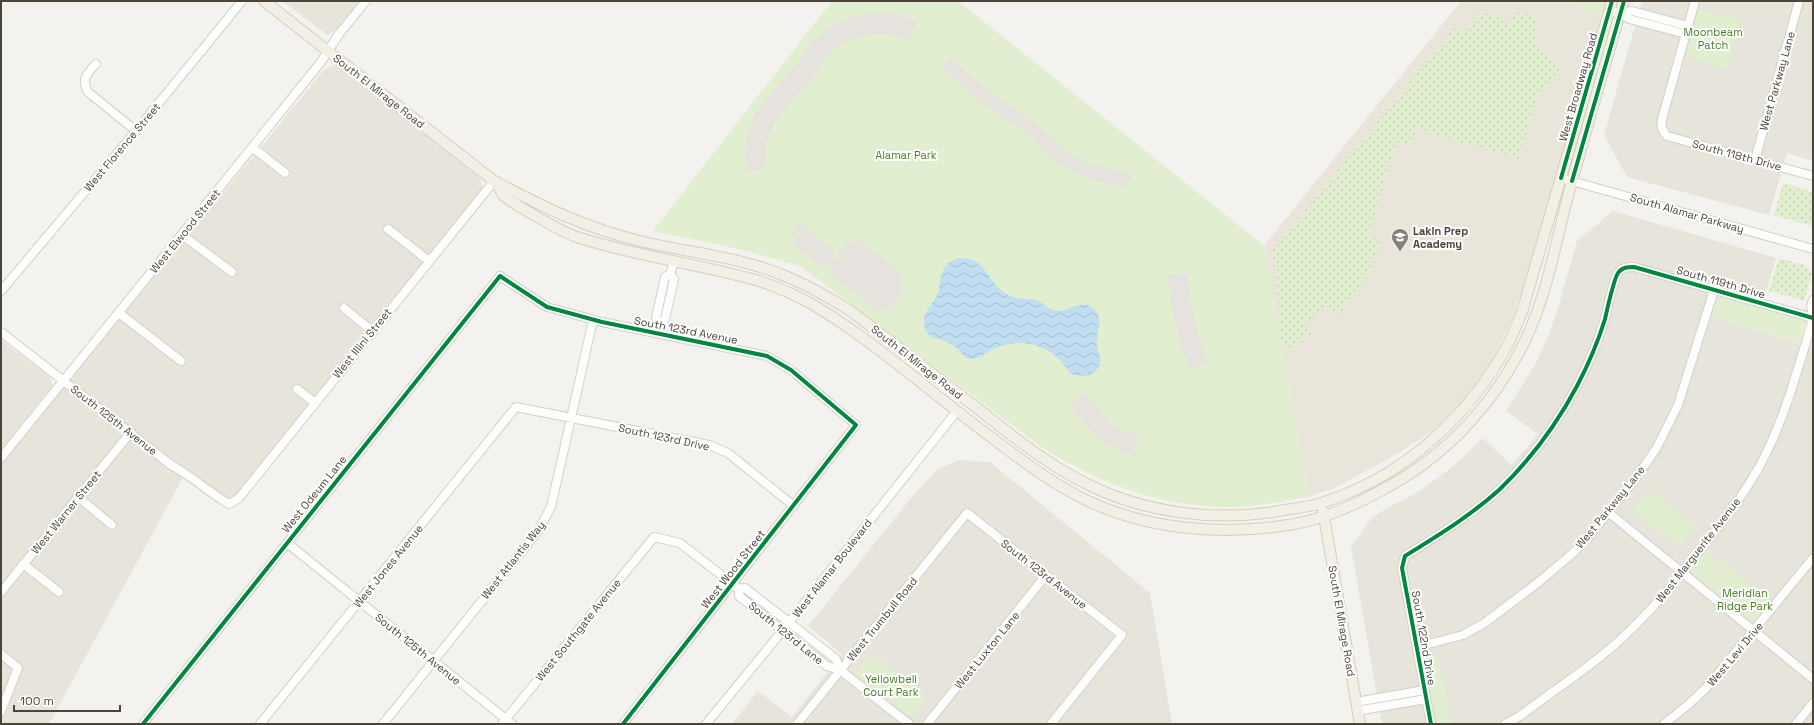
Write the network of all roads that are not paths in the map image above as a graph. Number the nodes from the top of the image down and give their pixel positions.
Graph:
1 (242, 1) edge
2 (264, 1) edge
3 (366, 1) edge
4 (1624, 1) edge
5 (1695, 1) edge
6 (1799, 1) edge
7 (1611, 6) edge
8 (1620, 13) junction
9 (1687, 30) junction
10 (328, 50) junction
11 (96, 64) dead end
12 (136, 131) junction
13 (253, 148) junction
14 (1755, 160) junction
15 (285, 173) dead end
16 (1813, 176) edge
17 (1561, 178) junction
18 (494, 180) junction
19 (1572, 181) junction
20 (388, 228) dead end
21 (182, 235) junction
22 (1813, 249) edge
23 (429, 261) junction
24 (674, 262) junction
25 (232, 272) dead end
26 (500, 276) joint
27 (1714, 290) junction
28 (1, 291) edge
29 (1813, 300) edge
30 (344, 308) dead end
31 (119, 313) junction
32 (1813, 317) edge
33 (592, 320) junction
34 (660, 329) junction
35 (372, 331) junction
36 (1, 332) edge
37 (181, 361) dead end
38 (64, 381) junction
39 (296, 389) dead end
40 (315, 403) junction
41 (516, 407) joint
42 (957, 411) junction
43 (570, 417) junction
44 (856, 425) joint
45 (131, 432) junction
46 (1, 458) edge
47 (78, 497) junction
48 (1322, 503) junction
49 (229, 504) joint
50 (794, 506) junction
51 (1608, 512) junction
52 (967, 514) joint
53 (1324, 517) junction
54 (112, 525) dead end
55 (654, 536) joint
56 (287, 543) junction
57 (1405, 556) joint
58 (1813, 558) edge
59 (23, 564) junction
60 (1683, 572) junction
61 (1046, 575) junction
62 (736, 587) junction
63 (1, 592) edge
64 (59, 592) dead end
65 (359, 601) junction
66 (789, 622) junction
67 (783, 630) junction
68 (1754, 631) junction
69 (1417, 647) junction
70 (1, 654) edge
71 (433, 660) junction
72 (840, 670) junction
73 (1813, 679) edge
74 (1425, 690) junction
75 (1426, 699) junction
76 (1813, 703) edge
77 (1356, 706) junction
78 (1, 711) edge
79 (506, 722) edge
80 (143, 724) edge
81 (260, 724) edge
82 (383, 724) edge
83 (623, 724) edge
84 (706, 724) edge
85 (797, 724) edge
86 (909, 724) edge
87 (927, 724) edge
88 (1051, 724) edge
89 (1360, 724) edge
90 (1431, 724) edge
91 (1505, 724) edge
92 (1664, 724) edge
93 (1796, 724) edge

1 - 12 street, West Florence Street
2 - 10 main road, South El Mirage Road
3 - 10 street, West Elwood Street
4 - 8 main road, West Broadway Road
5 - 9 street
6 - 14 street, West Parkway Lane
7 - 8 street
7 - 17 main road, West Broadway Road
8 - 9 street
8 - 19 main road, West Broadway Road
9 - 14 street, South 118th Drive
10 - 13 street, West Elwood Street
10 - 18 main road, South El Mirage Road
11 - 12 street
12 - 28 street, West Florence Street
13 - 15 street
13 - 21 street, West Elwood Street
14 - 16 street, South 118th Drive
17 - 19 street, South Alamar Parkway
17 - 48 main road, West Broadway Road
18 - 23 street, West Illini Street
18 - 24 main road, South El Mirage Road
18 - 48 main road, South El Mirage Road
19 - 22 street, South Alamar Parkway
19 - 53 main road, West Broadway Road
20 - 23 street
21 - 25 street
21 - 31 street, West Elwood Street
23 - 35 street, West Illini Street
24 - 34 street
24 - 42 main road, South El Mirage Road
26 - 33 street, South 123rd Avenue
26 - 56 street, West Odeum Lane
27 - 32 street, South 119th Drive
27 - 51 street, West Parkway Lane
27 - 57 street, South 119th Drive
29 - 32 street, West Marguerite Avenue
30 - 35 street
31 - 37 street
31 - 38 street, West Elwood Street
32 - 60 street, West Marguerite Avenue
33 - 34 street, South 123rd Avenue
33 - 43 street, West Atlantis Way
34 - 44 street, South 123rd Avenue
35 - 40 street, West Illini Street
36 - 38 street, South 125th Avenue
38 - 45 street, South 125th Avenue
38 - 46 street, West Elwood Street
39 - 40 street
40 - 49 street, West Illini Street
41 - 43 street, South 123rd Drive
41 - 65 street, West Jones Avenue
42 - 53 main road, South El Mirage Road
42 - 66 street, West Alamar Boulevard
43 - 50 street, South 123rd Drive
43 - 71 street, West Atlantis Way
44 - 50 street, West Wood Street
45 - 47 street, West Warner Street
45 - 49 street, South 125th Avenue
47 - 54 street
47 - 59 street, West Warner Street
48 - 53 main road, South El Mirage Road
50 - 62 street, West Wood Street
51 - 60 street
51 - 69 street, West Parkway Lane
52 - 61 street, South 123rd Avenue
52 - 72 street, West Trumbull Road
53 - 77 main road, South El Mirage Road
55 - 62 street, South 123rd Lane
55 - 79 street, West Southgate Avenue
56 - 65 street, South 125th Avenue
56 - 80 street, West Odeum Lane
57 - 69 street, South 122nd Drive
58 - 68 street, West Levi Drive
59 - 63 street, West Warner Street
59 - 64 street
60 - 68 street
60 - 91 street, West Marguerite Avenue
61 - 87 street, West Luxton Lane
61 - 88 street, South 123rd Avenue
62 - 66 street, South 123rd Lane
62 - 67 street, South 123rd Lane
62 - 83 street, West Wood Street
65 - 71 street, South 125th Avenue
65 - 81 street, West Jones Avenue
66 - 67 street, West Alamar Boulevard
66 - 72 street, South 123rd Lane
67 - 72 street, South 123rd Lane
67 - 84 street, West Alamar Boulevard
68 - 73 street
68 - 92 street, West Levi Drive
69 - 74 street, South 122nd Drive
70 - 78 street
71 - 79 street, South 125th Avenue
71 - 82 street, West Atlantis Way
72 - 85 street, West Trumbull Road
72 - 86 street, South 123rd Lane
74 - 75 street, South 122nd Drive
74 - 77 street
75 - 77 street
75 - 90 street, South 122nd Drive
76 - 93 street
77 - 89 main road, South El Mirage Road

